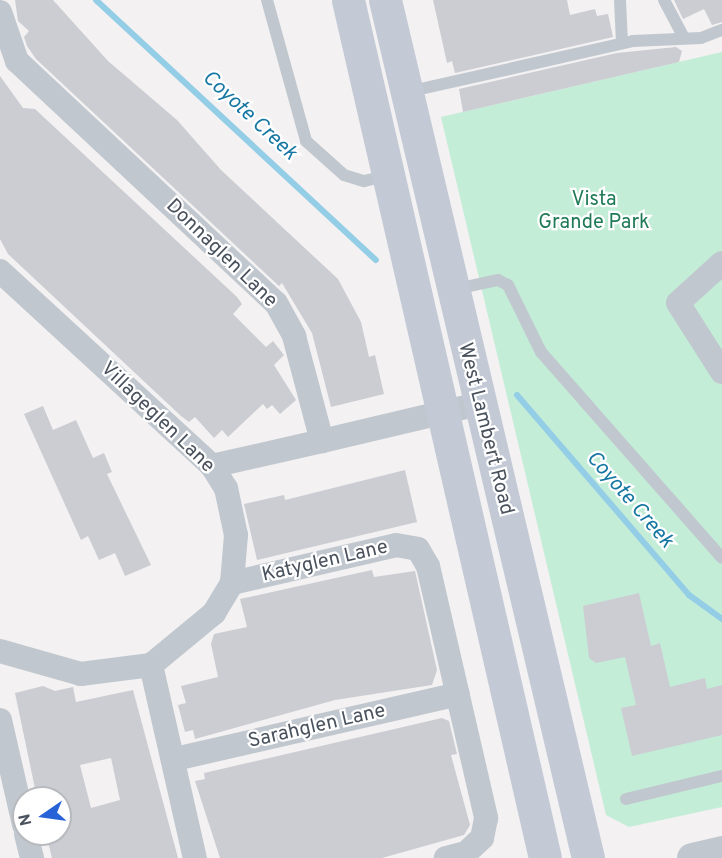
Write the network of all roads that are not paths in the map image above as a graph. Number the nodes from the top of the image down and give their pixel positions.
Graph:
1 (267, 0) edge
2 (348, 0) edge
3 (385, 0) edge
4 (620, 0) edge
5 (664, 0) edge
6 (0, 12) edge
7 (722, 30) edge
8 (684, 38) junction
9 (622, 43) junction
10 (406, 92) junction
11 (389, 176) junction
12 (722, 262) edge
13 (0, 271) edge
14 (452, 289) junction
15 (722, 372) edge
16 (479, 404) junction
17 (443, 414) junction
18 (322, 441) junction
19 (212, 466) junction
20 (722, 558) edge
21 (232, 583) junction
22 (0, 651) edge
23 (152, 664) junction
24 (458, 694) junction
25 (0, 720) edge
26 (175, 759) junction
27 (722, 776) edge
28 (15, 786) edge
29 (626, 799) dead end
30 (722, 851) edge
31 (195, 858) edge
32 (446, 858) edge
33 (545, 858) edge
34 (588, 858) edge
35 (692, 858) edge

1 - 11 lane
2 - 11 main road, West Lambert Road
3 - 10 main road, West Lambert Road
4 - 9 lane
5 - 8 lane
6 - 18 street, Donnaglen Lane
7 - 8 lane
8 - 9 lane
9 - 10 lane
10 - 14 main road, West Lambert Road
11 - 17 main road, West Lambert Road
12 - 15 street
13 - 19 street, Villageglen Lane
14 - 16 main road, West Lambert Road
14 - 20 lane
16 - 17 street
16 - 34 main road, West Lambert Road
17 - 18 street
17 - 33 main road, West Lambert Road
18 - 19 street
19 - 21 street, Villageglen Lane
21 - 23 street, Villageglen Lane
21 - 24 street, Katyglen Lane
22 - 23 street
23 - 26 street
24 - 26 street, Sarahglen Lane
24 - 32 street
25 - 28 street
26 - 31 street
27 - 29 lane
30 - 35 street

